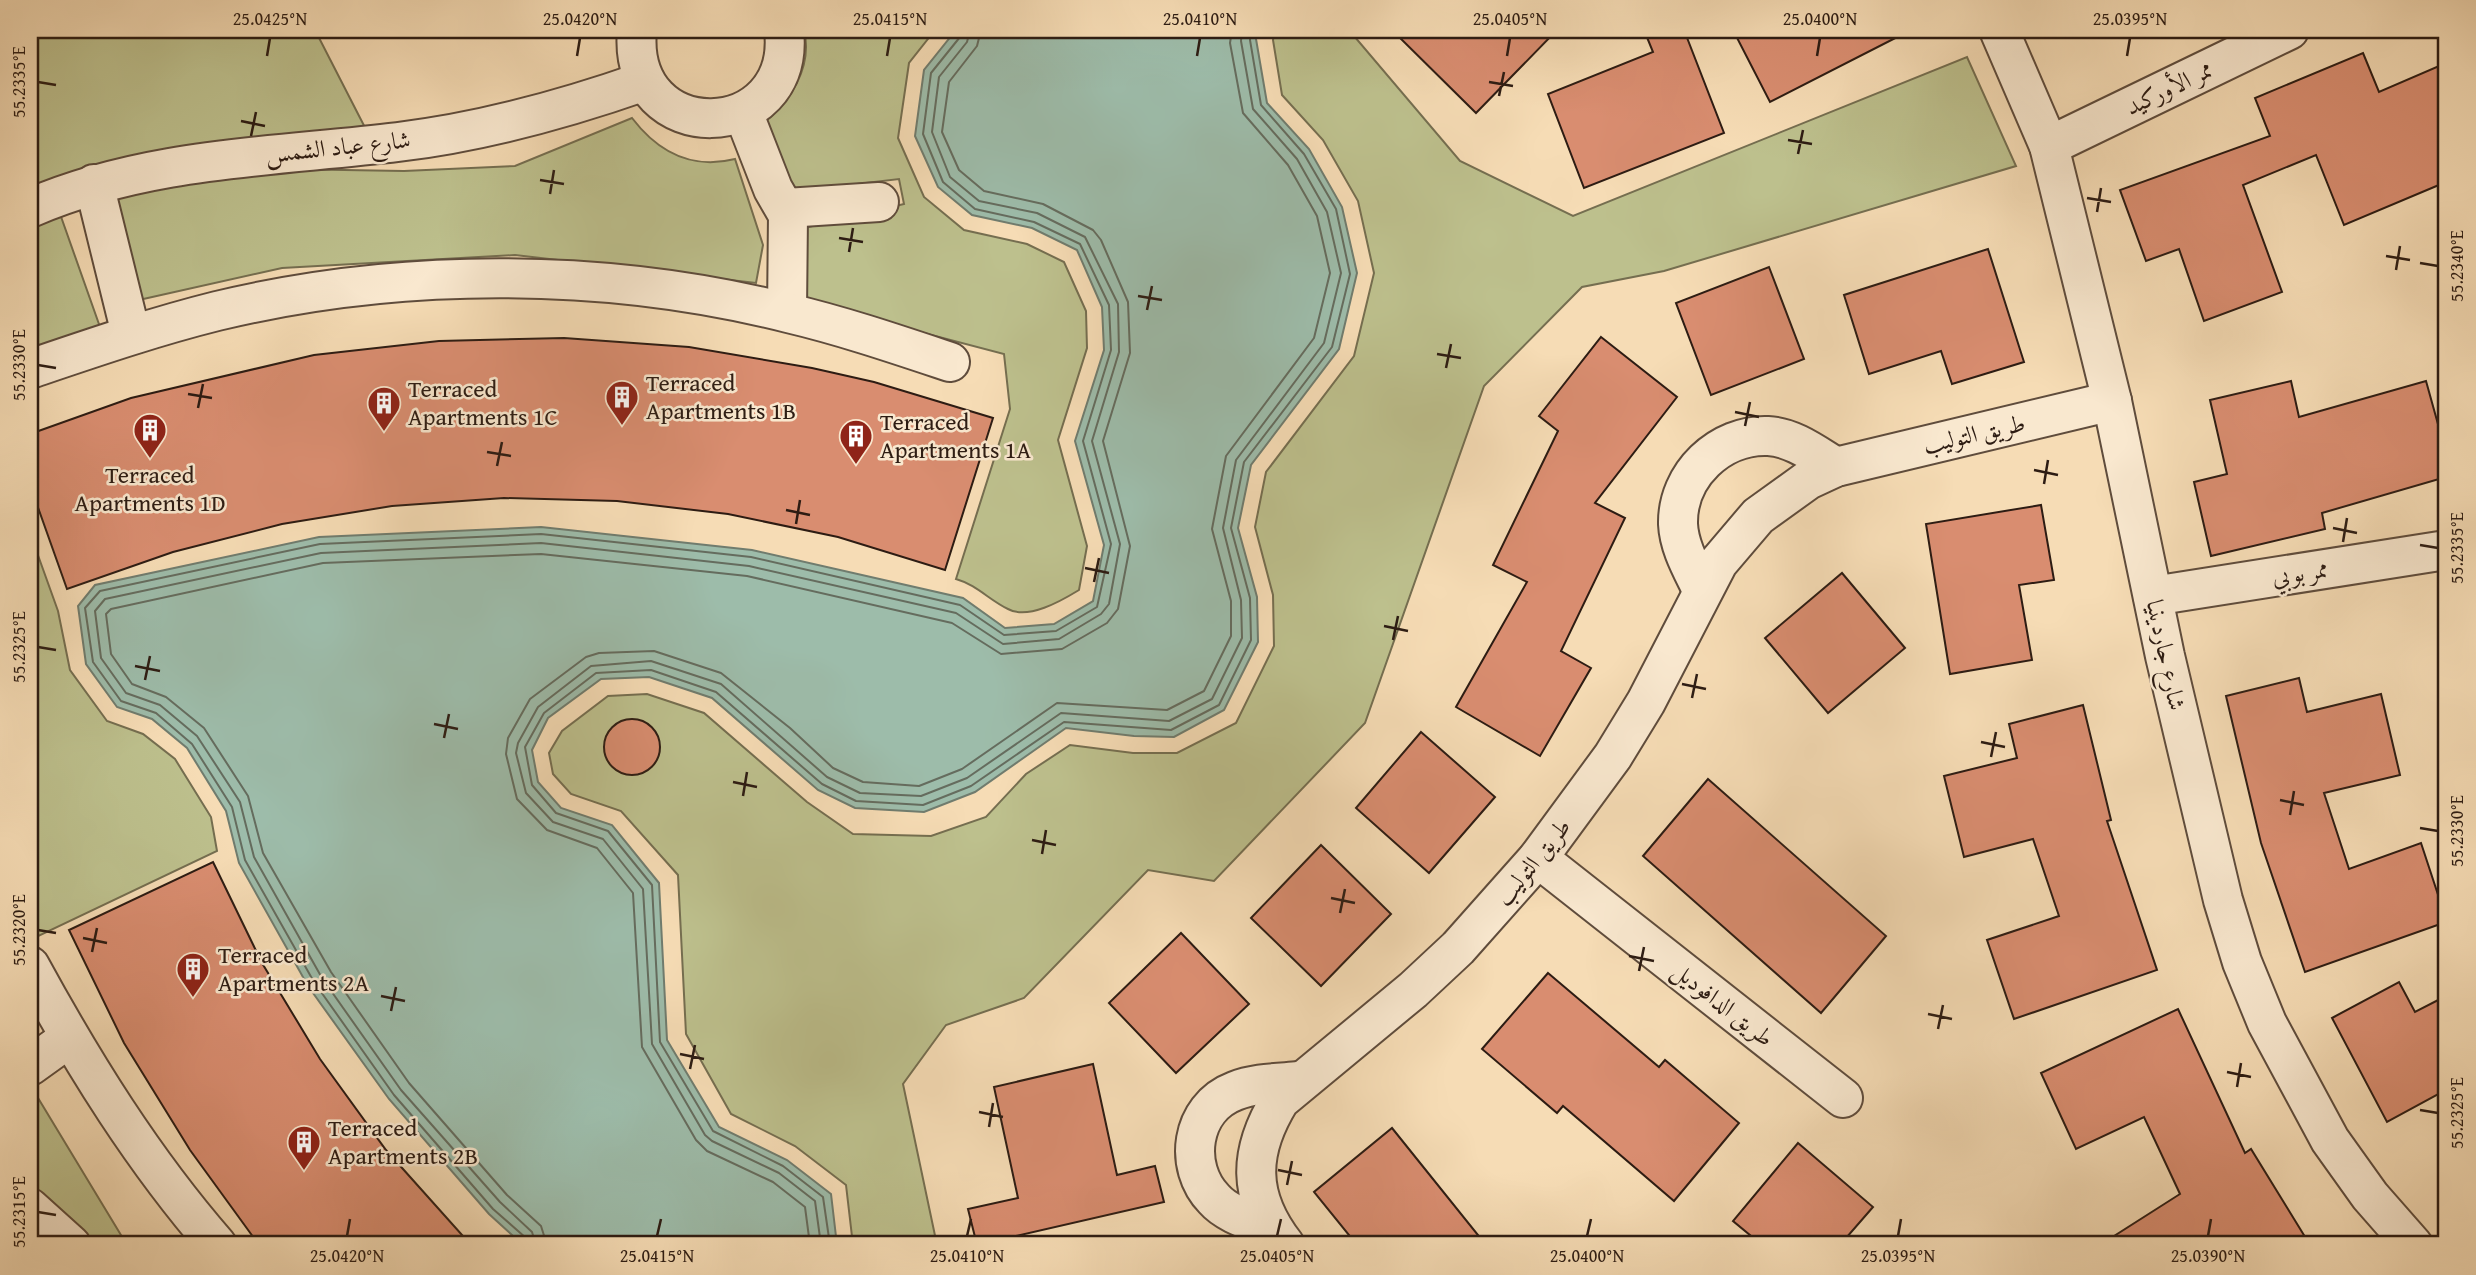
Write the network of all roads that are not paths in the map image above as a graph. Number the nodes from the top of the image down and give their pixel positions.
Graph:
1 (637, 30) edge
2 (783, 30) edge
3 (1999, 30) edge
4 (2289, 30) edge
5 (645, 81) junction
6 (743, 112) junction
7 (2049, 146) junction
8 (94, 184) junction
9 (779, 198) junction
10 (879, 202) dead end
11 (30, 208) edge
12 (774, 309) junction
13 (131, 334) junction
14 (950, 362) dead end
15 (30, 369) edge
16 (2112, 401) junction
17 (1836, 467) junction
18 (2446, 550) edge
19 (1702, 590) junction
20 (2153, 596) junction
21 (1538, 858) junction
22 (30, 967) edge
23 (69, 1038) junction
24 (30, 1066) edge
25 (1300, 1082) junction
26 (1843, 1098) dead end
27 (30, 1208) edge
28 (1278, 1237) edge
29 (71, 1245) edge
30 (217, 1245) edge
31 (2413, 1245) edge

1 - 5 street
2 - 6 street
3 - 7 street, شارع جاردينيا
4 - 7 street, ممر الأوركيد
5 - 6 street
5 - 8 street, شارع عباد الشمس
6 - 9 street
7 - 16 street, شارع جاردينيا
8 - 11 street, شارع عباد الشمس
8 - 13 street
9 - 10 street
9 - 12 street
12 - 13 street
12 - 14 street
13 - 15 street
16 - 17 street, طريق التوليب
16 - 20 street, شارع جاردينيا
17 - 19 street, طريق التوليب
17 - 19 street
18 - 20 street, ممر بوبي
19 - 21 street, طريق التوليب
20 - 31 street, شارع جاردينيا
21 - 25 street, طريق التوليب
21 - 26 street, طريق الدافوديل
22 - 23 street
23 - 24 street
23 - 30 street
25 - 28 street, طريق التوليب
25 - 28 street, طريق التوليب
27 - 29 street

